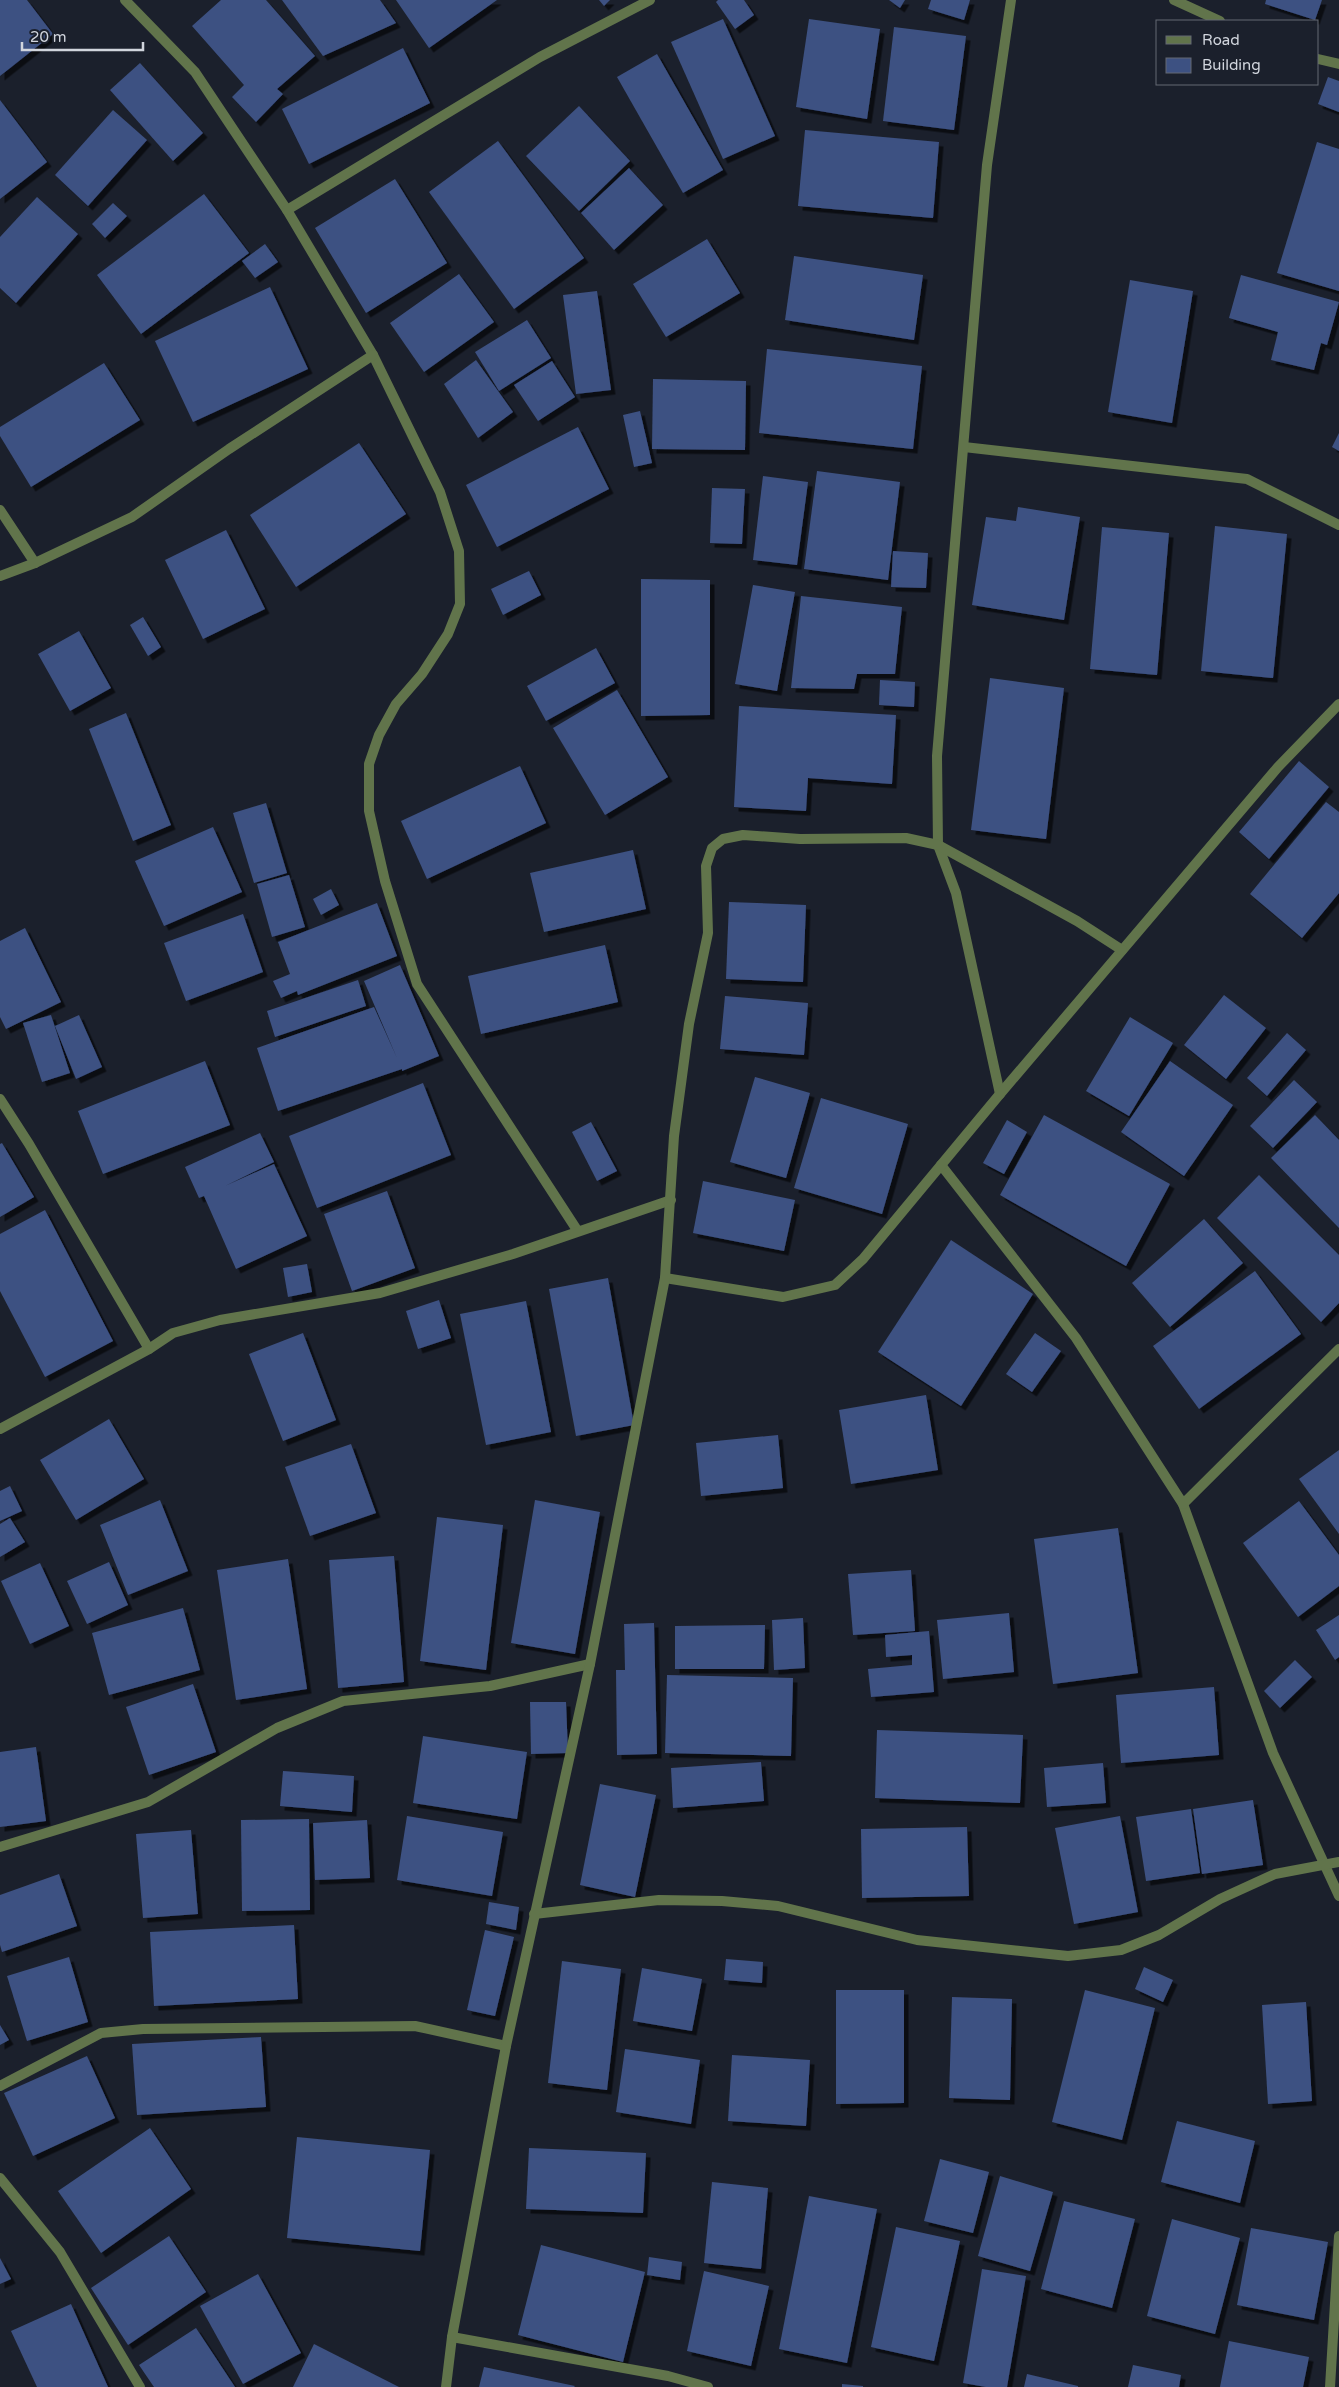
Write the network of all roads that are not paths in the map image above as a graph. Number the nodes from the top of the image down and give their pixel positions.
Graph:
1 (125, 0) edge
2 (650, 0) edge
3 (1011, 0) edge
4 (1174, 0) edge
5 (1218, 20) edge
6 (1319, 59) edge
7 (1339, 64) edge
8 (287, 210) junction
9 (373, 355) junction
10 (964, 446) junction
11 (0, 510) edge
12 (1339, 525) edge
13 (35, 563) junction
14 (0, 576) edge
15 (1339, 704) edge
16 (938, 845) junction
17 (1122, 950) junction
18 (1000, 1094) junction
19 (0, 1099) edge
20 (941, 1165) junction
21 (670, 1200) junction
22 (577, 1230) junction
23 (665, 1278) junction
24 (150, 1349) junction
25 (1339, 1349) edge
26 (0, 1429) edge
27 (1183, 1504) junction
28 (590, 1664) junction
29 (0, 1847) edge
30 (1339, 1862) edge
31 (1324, 1863) junction
32 (1339, 1896) edge
33 (534, 1914) junction
34 (506, 2046) junction
35 (0, 2086) edge
36 (0, 2178) edge
37 (1339, 2236) edge
38 (452, 2337) junction
39 (140, 2387) edge
40 (446, 2387) edge
41 (708, 2387) edge
42 (1330, 2387) edge

1 - 8 street
2 - 8 street
3 - 10 street
4 - 5 street
6 - 7 street
8 - 9 street
9 - 13 street
9 - 22 street
10 - 12 street
10 - 16 street
11 - 13 street
13 - 14 street
15 - 17 street
16 - 17 street
16 - 18 street
16 - 21 street
17 - 18 street
18 - 20 street
19 - 24 street
20 - 23 street
20 - 27 street
21 - 22 street
21 - 23 street
22 - 24 street
23 - 28 street
24 - 26 street
25 - 27 street
27 - 31 street
28 - 29 street
28 - 33 street
30 - 31 street
31 - 32 street
31 - 33 street
33 - 34 street
34 - 35 street
34 - 38 street
36 - 39 street
37 - 42 street
38 - 40 street
38 - 41 street

